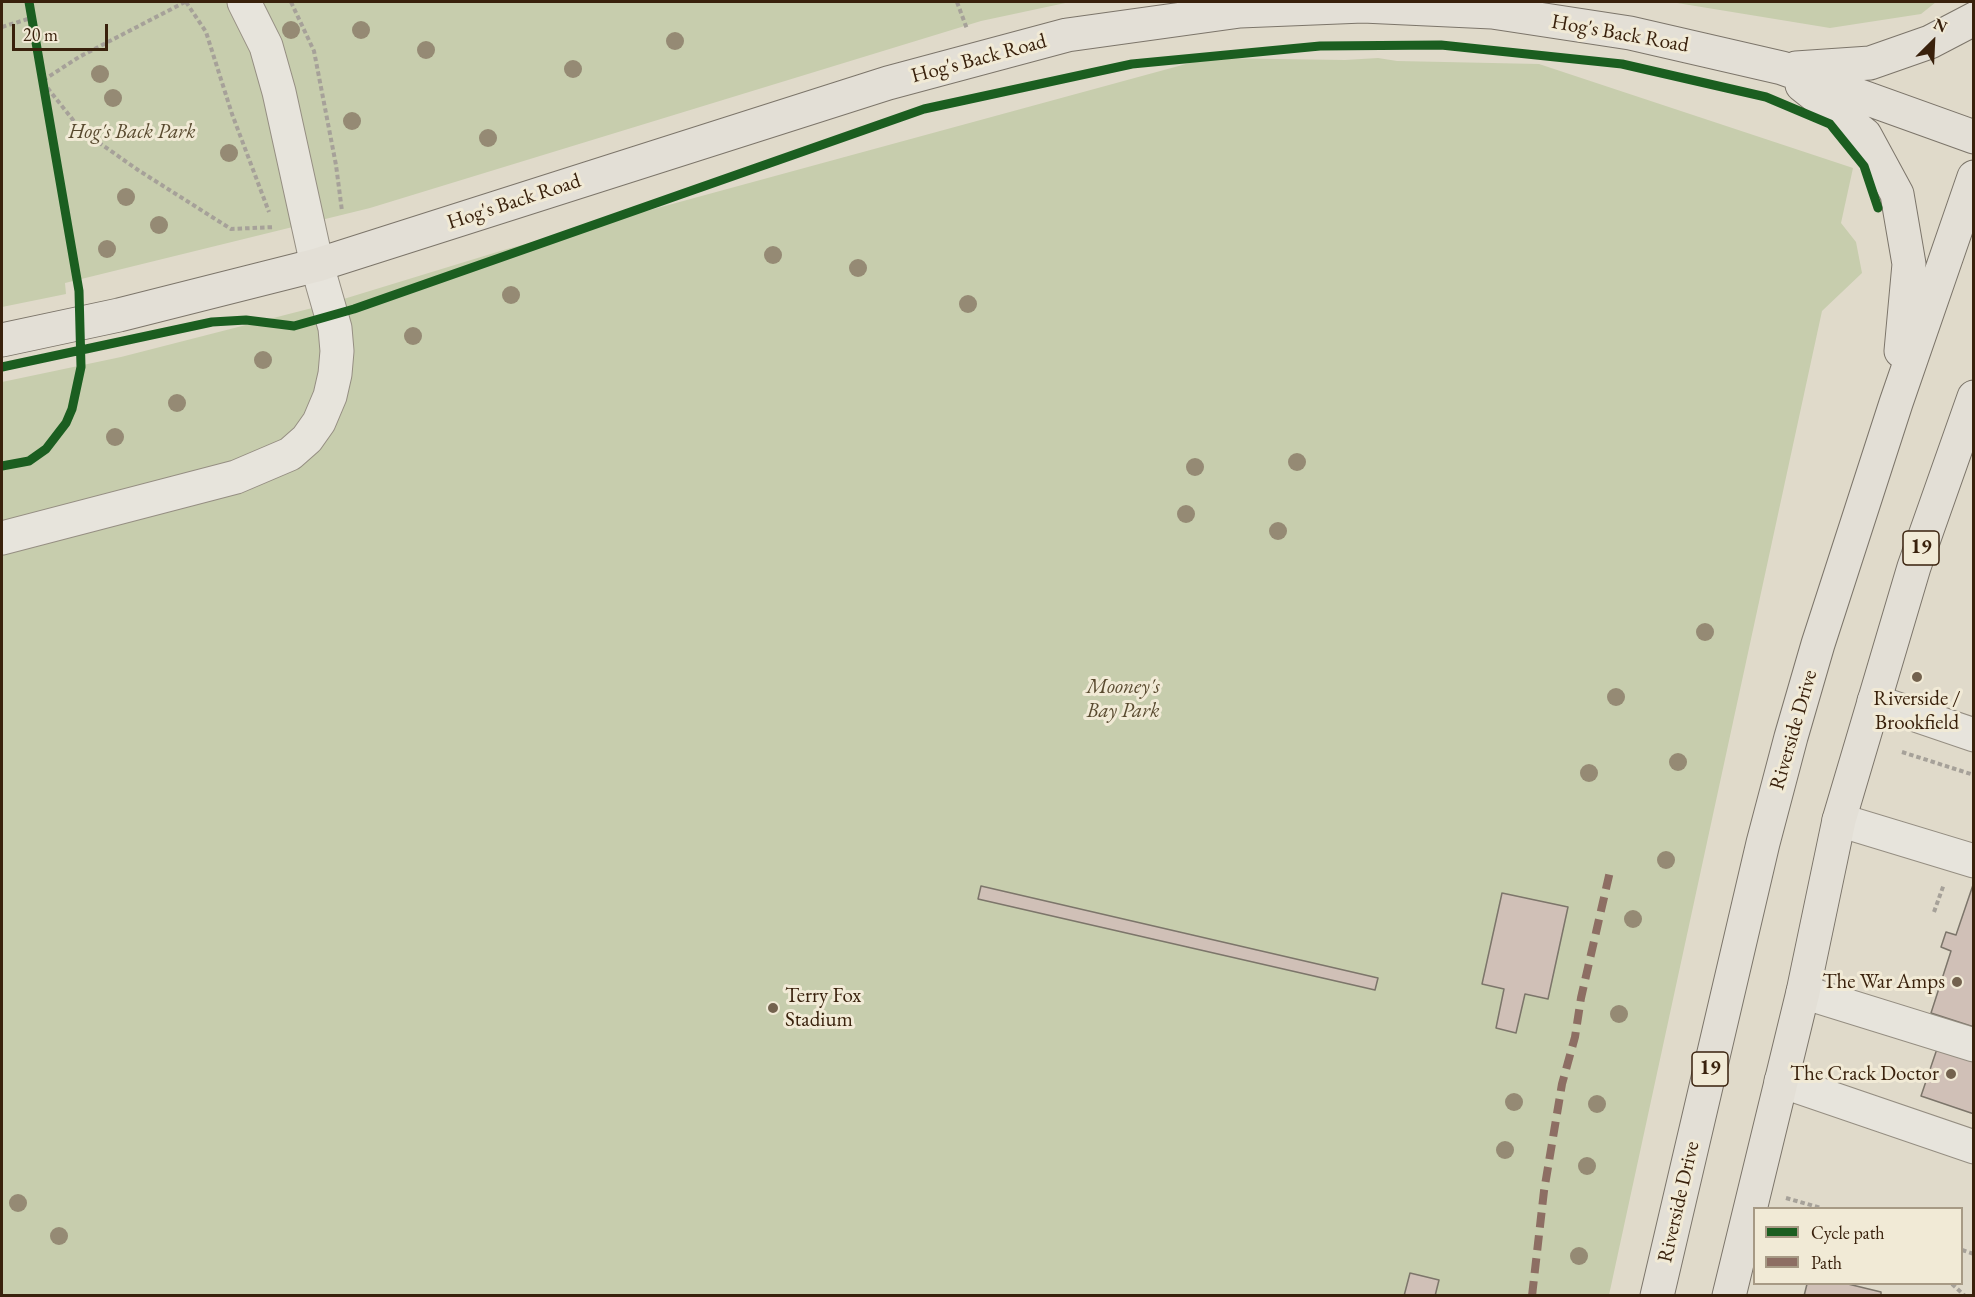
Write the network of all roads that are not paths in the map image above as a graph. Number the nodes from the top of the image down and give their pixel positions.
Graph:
1 (244, 2) edge
2 (1974, 19) edge
3 (1782, 68) junction
4 (1974, 137) edge
5 (1974, 177) edge
6 (317, 265) junction
7 (2, 340) edge
8 (1974, 397) edge
9 (1896, 403) junction
10 (2, 538) edge
11 (1875, 701) junction
12 (1974, 735) edge
13 (1839, 820) junction
14 (1974, 861) edge
15 (1803, 992) junction
16 (1974, 1045) edge
17 (1780, 1081) junction
18 (1974, 1147) edge
19 (1657, 1296) edge
20 (1728, 1296) edge

1 - 6 lane
2 - 3 main road
3 - 4 main road, Hog's Back Road
3 - 6 main road, Hog's Back Road
3 - 9 main road
5 - 9 main road, Riverside Drive / 19
6 - 7 main road, Hog's Back Road
6 - 10 lane
8 - 11 main road, 19
9 - 19 main road, Riverside Drive / 19
11 - 12 lane
11 - 13 main road, 19
13 - 14 lane
13 - 15 main road, 19
15 - 16 lane
15 - 17 main road, 19
17 - 18 lane
17 - 20 main road, 19

